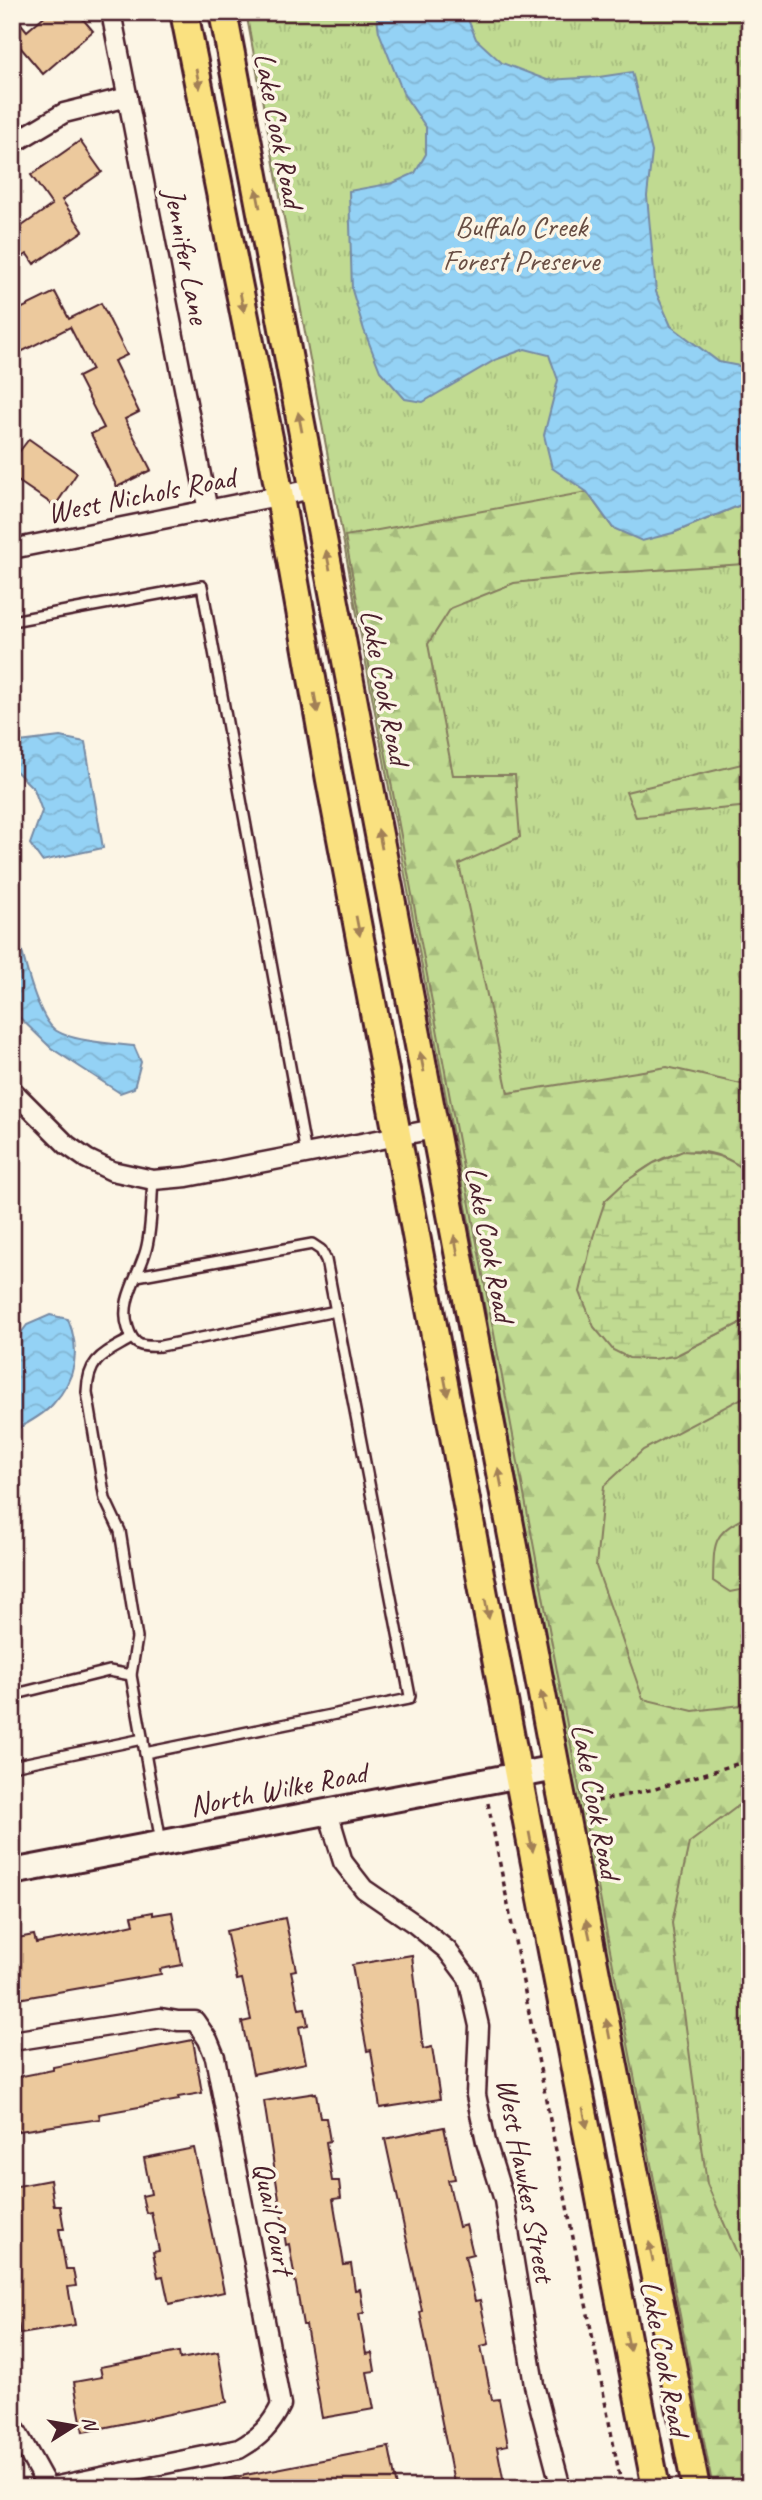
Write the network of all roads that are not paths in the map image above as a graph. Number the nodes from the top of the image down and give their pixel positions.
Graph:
1 (111, 12) edge
2 (184, 12) edge
3 (223, 12) edge
4 (128, 97) junction
5 (12, 144) edge
6 (313, 489) junction
7 (279, 497) junction
8 (208, 511) junction
9 (12, 549) edge
10 (12, 621) edge
11 (12, 1090) edge
12 (434, 1129) junction
13 (398, 1136) junction
14 (306, 1154) junction
15 (153, 1180) junction
16 (137, 1276) junction
17 (335, 1311) junction
18 (131, 1339) junction
19 (131, 1675) junction
20 (12, 1695) edge
21 (143, 1739) junction
22 (145, 1753) junction
23 (12, 1766) edge
24 (556, 1768) junction
25 (518, 1774) junction
26 (328, 1812) junction
27 (162, 1844) junction
28 (12, 1872) edge
29 (12, 2041) edge
30 (12, 2423) edge
31 (47, 2488) edge
32 (561, 2488) edge
33 (656, 2488) edge
34 (696, 2488) edge

1 - 4 street, Jennifer Lane
2 -> 7 main road, Lake Cook Road
6 -> 3 main road, Lake Cook Road
4 - 5 street
4 - 8 street, Jennifer Lane
6 - 7 street, West Nichols Road
12 -> 6 main road, Lake Cook Road
7 - 8 street, West Nichols Road
7 -> 13 main road, Lake Cook Road
8 - 9 street, West Nichols Road
10 - 14 lane
11 - 15 street
12 - 13 street
24 -> 12 main road, Lake Cook Road
13 - 14 street
13 -> 25 main road, Lake Cook Road
14 - 15 street
15 - 16 lane
16 - 17 lane
16 - 18 lane
17 - 18 lane
17 - 22 lane
18 - 19 lane
19 - 20 lane
19 - 21 lane
21 - 22 lane
21 - 23 lane
22 - 27 lane
24 - 25 street, North Wilke Road
34 -> 24 main road, Lake Cook Road
25 - 26 street, North Wilke Road
25 -> 33 main road, Lake Cook Road
26 - 27 street, North Wilke Road
26 - 32 street, West Hawkes Street
27 - 28 street, North Wilke Road
29 - 31 street, Quail Court
30 - 31 street

